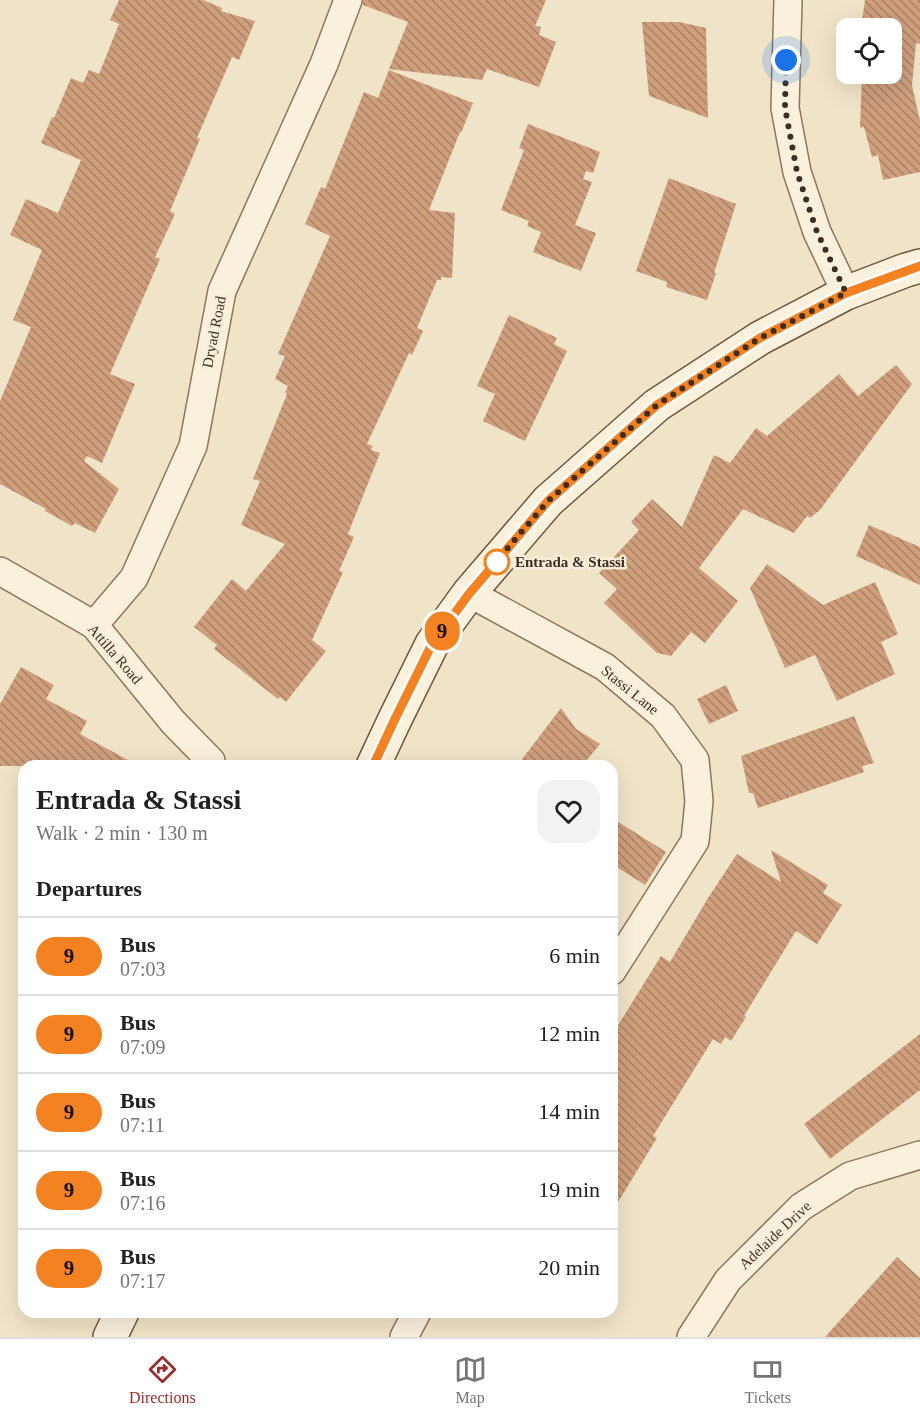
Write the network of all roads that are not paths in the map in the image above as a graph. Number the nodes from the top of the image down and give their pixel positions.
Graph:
1 (348, 0) edge
2 (788, 0) edge
3 (920, 266) edge
4 (846, 293) junction
5 (0, 571) edge
6 (469, 594) junction
7 (94, 625) junction
8 (210, 760) edge
9 (376, 760) edge
10 (618, 962) edge
11 (920, 1155) edge
12 (119, 1318) edge
13 (414, 1318) edge
14 (110, 1337) edge
15 (404, 1337) edge
16 (691, 1337) edge

1 - 7 street, Dryad Road
2 - 4 street
3 - 4 street
4 - 6 street
5 - 7 street, Attilla Road
6 - 9 street
6 - 10 street, Stassi Lane
7 - 8 street, Attilla Road
11 - 16 street, Adelaide Drive
12 - 14 street
13 - 15 street

